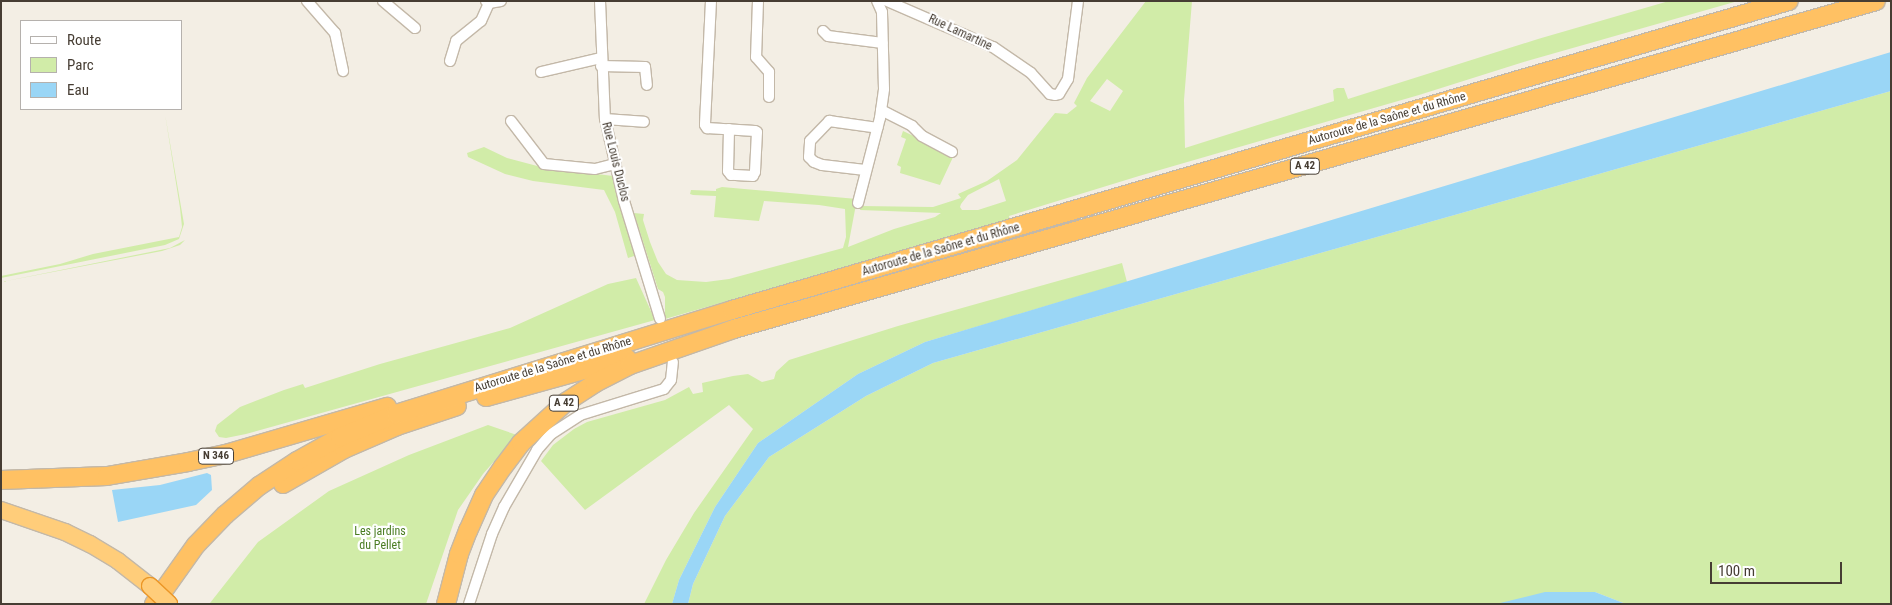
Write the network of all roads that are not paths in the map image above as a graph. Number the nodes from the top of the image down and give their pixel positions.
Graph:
1 (307, 1) edge
2 (384, 1) edge
3 (501, 1) edge
4 (600, 1) edge
5 (711, 1) edge
6 (758, 1) edge
7 (877, 1) edge
8 (887, 1) edge
9 (1078, 1) edge
10 (1789, 1) edge
11 (1876, 1) edge
12 (488, 2) edge
13 (415, 28) dead end
14 (823, 31) dead end
15 (883, 44) junction
16 (450, 61) dead end
17 (601, 62) junction
18 (343, 71) dead end
19 (541, 72) dead end
20 (647, 85) dead end
21 (769, 97) dead end
22 (881, 110) junction
23 (605, 119) junction
24 (511, 121) dead end
25 (644, 122) dead end
26 (878, 128) junction
27 (729, 129) junction
28 (952, 152) dead end
29 (615, 164) junction
30 (865, 170) junction
31 (858, 203) dead end
32 (660, 319) dead end
33 (734, 329) junction
34 (673, 362) dead end
35 (425, 404) junction
36 (1, 480) edge
37 (1, 510) edge
38 (458, 554) junction
39 (154, 604) edge
40 (169, 604) edge
41 (438, 604) edge
42 (446, 604) edge
43 (469, 604) edge

1 - 18 street
2 - 13 street
3 - 12 street
4 - 17 street, Rue Louis Duclos
5 - 27 street
6 - 21 street
7 - 15 street
8 - 9 street, Rue Lamartine
10 - 35 highway, Autoroute de la Saône et du Rhône / A 42
11 - 33 highway, Autoroute de la Saône et du Rhône / A 42
12 - 16 street
14 - 15 street
15 - 22 street
17 - 19 street
17 - 20 street
17 - 23 street, Rue Louis Duclos
22 - 26 street
22 - 28 street
23 - 25 street
23 - 29 street, Rue Louis Duclos
24 - 29 street
26 - 30 street
26 - 30 street
27 - 27 street
29 - 32 street, Rue Louis Duclos
30 - 31 street
33 - 38 highway, Autoroute de la Saône et du Rhône / A 42
33 - 40 highway
34 - 43 street
35 - 36 highway, N 346
35 - 39 highway, Autoroute de la Saône et du Rhône / A 42
37 - 40 highway, bridge
38 - 41 highway
38 - 42 highway, Autoroute de la Saône et du Rhône / A 42

